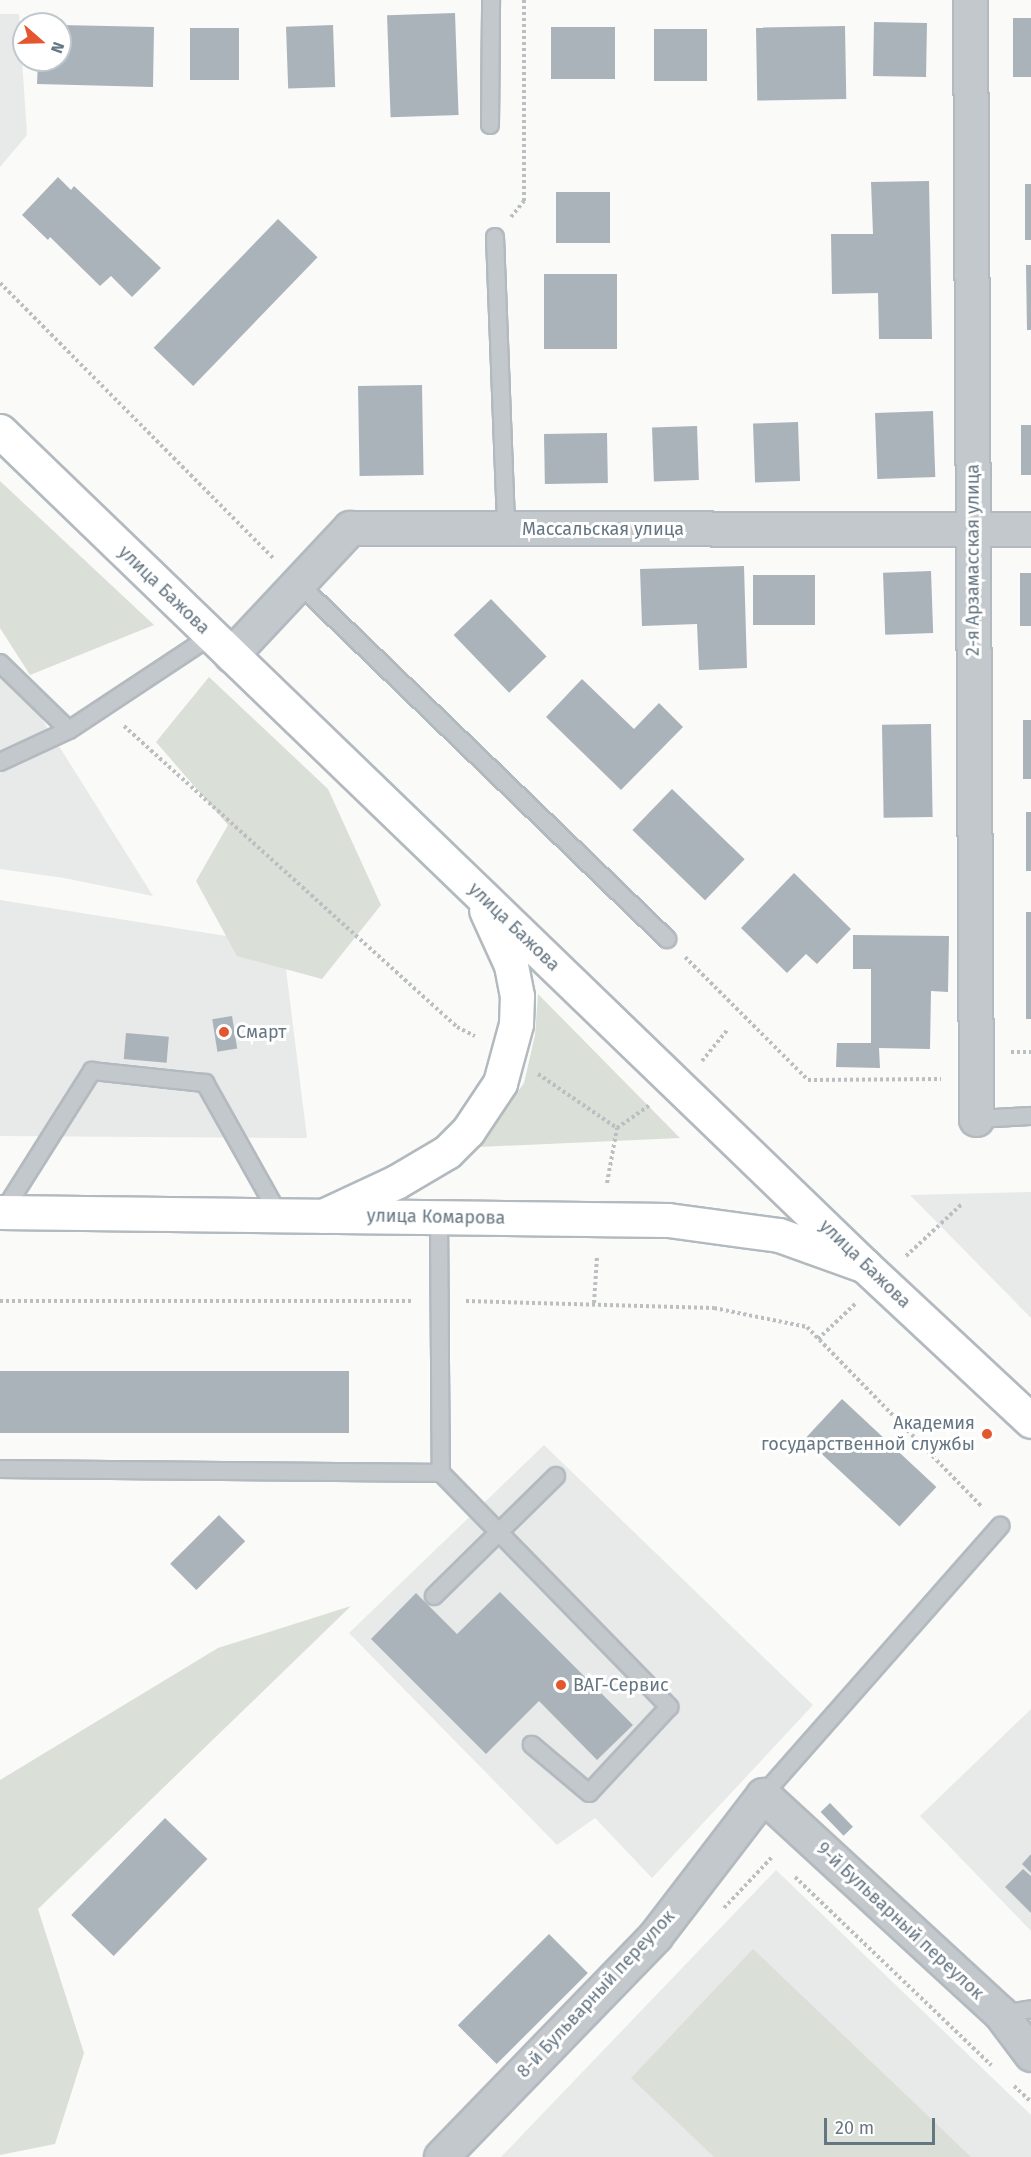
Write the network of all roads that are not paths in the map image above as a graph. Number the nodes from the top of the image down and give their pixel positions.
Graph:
1 (490, 0) edge
2 (970, 0) edge
3 (490, 125) dead end
4 (495, 237) road end
5 (0, 431) edge
6 (506, 528) junction
7 (973, 529) junction
8 (1031, 529) edge
9 (298, 583) junction
10 (221, 646) junction
11 (0, 663) edge
12 (69, 730) junction
13 (0, 762) edge
14 (476, 890) junction
15 (667, 939) road end
16 (1031, 1116) edge
17 (976, 1119) joint
18 (2, 1212) edge
19 (279, 1215) junction
20 (323, 1216) junction
21 (440, 1217) junction
22 (866, 1266) junction
23 (1031, 1421) edge
24 (0, 1468) edge
25 (441, 1473) junction
26 (556, 1476) dead end
27 (1000, 1526) road end
28 (498, 1532) junction
29 (434, 1596) dead end
30 (532, 1745) dead end
31 (763, 1795) junction
32 (1016, 2011) edge
33 (1031, 2054) edge
34 (441, 2157) edge

1 - 3 lane
2 - 7 street, 2-я Арзамасская улица
4 - 6 lane
5 - 10 main road, улица Бажова
6 - 7 street, Массальская улица
6 - 9 street, Массальская улица
7 - 8 street, Массальская улица
7 - 17 street, 2-я Арзамасская улица
9 - 10 street, Массальская улица
9 - 15 lane
10 - 12 lane
10 - 14 main road, улица Бажова
11 - 12 lane
12 - 13 lane
14 - 20 main road
14 - 22 main road, улица Бажова
16 - 17 lane
18 - 19 main road, улица Комарова
18 - 19 lane
19 - 20 main road, улица Комарова
20 - 21 main road, улица Комарова
21 - 22 main road, улица Комарова
21 - 25 lane
22 - 23 main road, улица Бажова
24 - 25 lane
25 - 28 lane
26 - 28 lane
27 - 31 lane
28 - 29 lane
28 - 30 lane
31 - 32 street, 9-й Бульварный переулок
31 - 34 street, 8-й Бульварный переулок
32 - 33 street, 9-й Бульварный переулок

